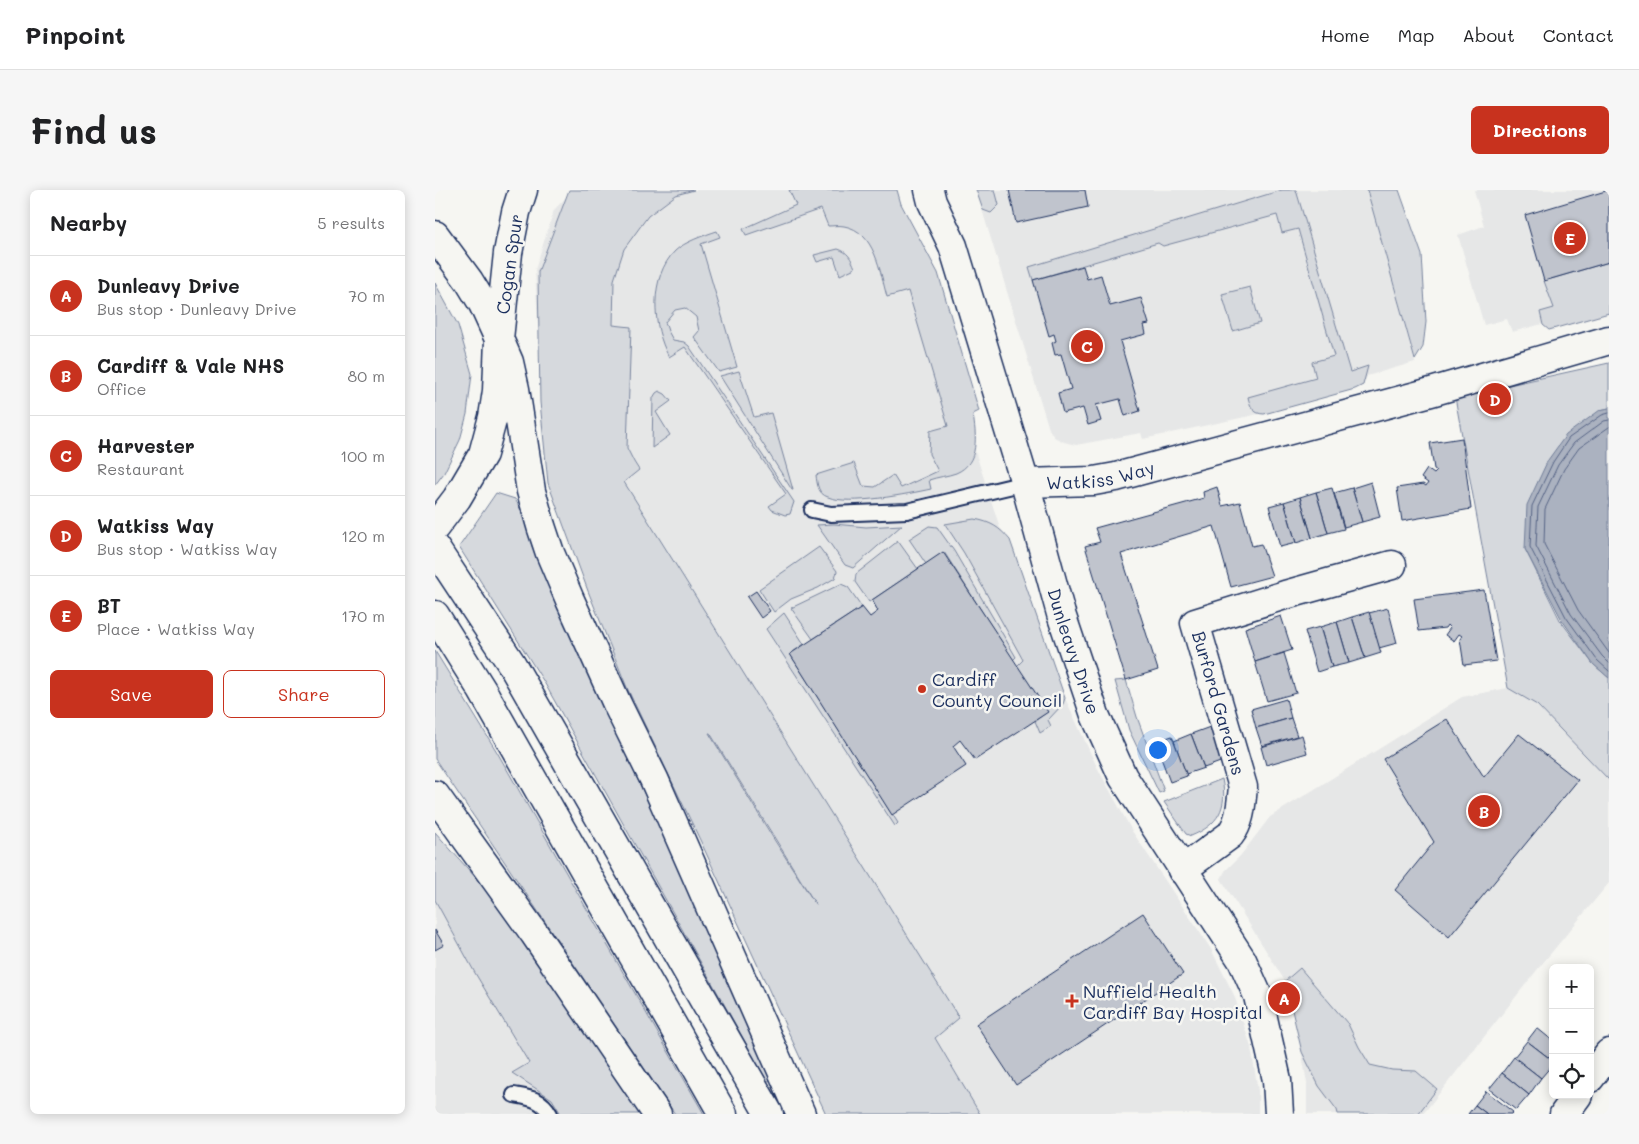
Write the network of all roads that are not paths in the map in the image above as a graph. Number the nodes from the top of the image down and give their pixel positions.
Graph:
1 (523, 190) edge
2 (929, 190) edge
3 (435, 235) edge
4 (499, 339) junction
5 (1609, 340) edge
6 (1025, 482) junction
7 (812, 510) dead end
8 (435, 527) edge
9 (435, 548) edge
10 (1392, 565) dead end
11 (435, 615) edge
12 (435, 795) edge
13 (1182, 870) junction
14 (1609, 1053) edge
15 (1594, 1073) edge
16 (514, 1095) dead end
17 (1575, 1099) edge
18 (550, 1114) edge
19 (657, 1114) edge
20 (723, 1114) edge
21 (769, 1114) edge
22 (801, 1114) edge
23 (1279, 1114) edge
24 (1564, 1114) edge

1 - 4 main road, Cogan Spur
2 - 6 main road, Dunleavy Drive
3 - 4 main road
4 - 8 main road, Cogan Spur
4 - 22 main road
5 - 6 main road, Watkiss Way
6 - 7 lane
6 - 13 main road, Dunleavy Drive
9 - 21 main road
10 - 13 main road, Burford Gardens
11 - 20 main road
12 - 19 main road
13 - 23 main road, Dunleavy Drive
14 - 15 main road
16 - 18 lane
17 - 24 main road

